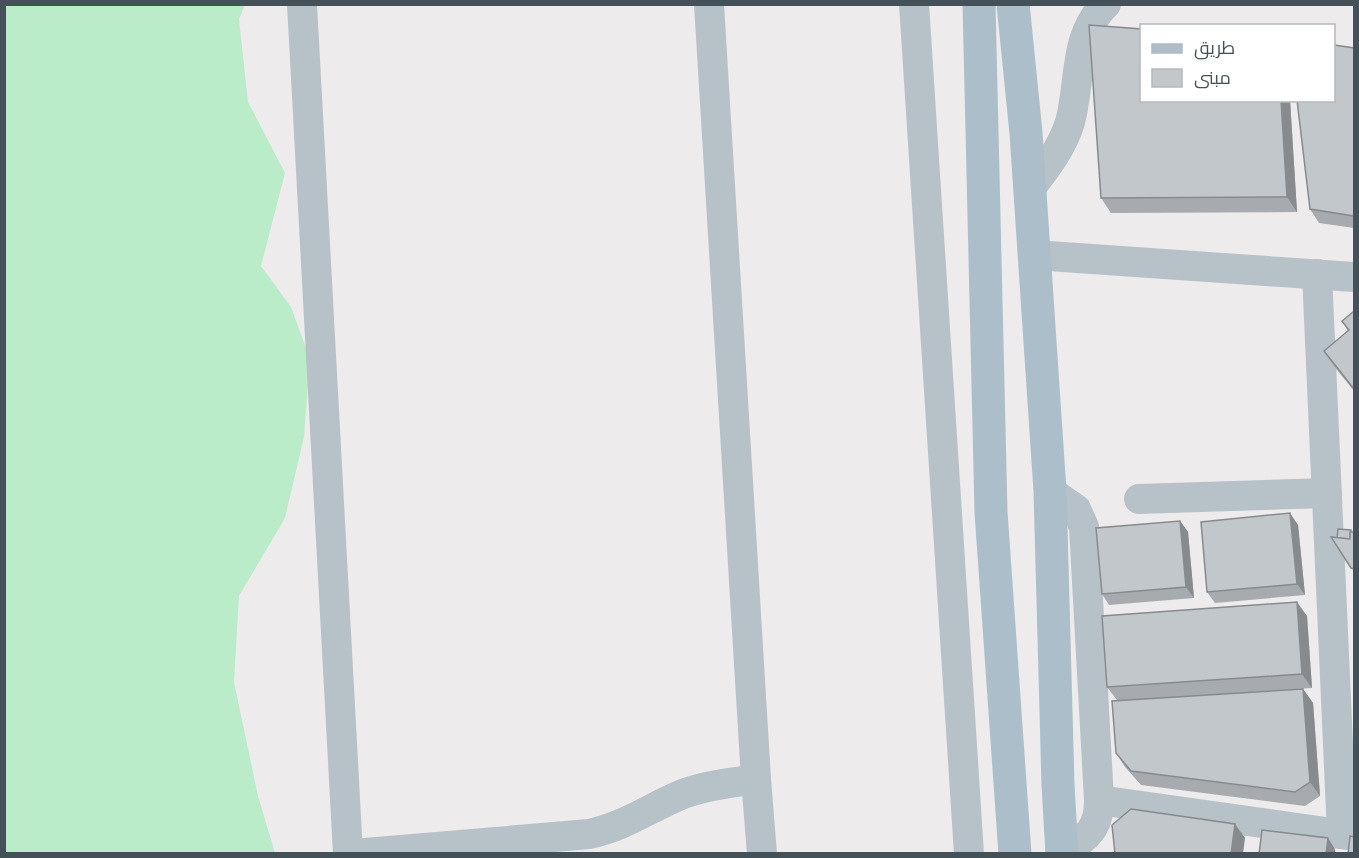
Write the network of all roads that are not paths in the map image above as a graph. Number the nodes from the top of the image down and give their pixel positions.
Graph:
1 (302, 4) edge
2 (709, 4) edge
3 (914, 4) edge
4 (979, 4) edge
5 (1013, 4) edge
6 (1030, 4) edge
7 (1106, 4) edge
8 (1026, 133) junction
9 (1030, 189) junction
10 (1034, 255) junction
11 (1317, 274) junction
12 (1354, 277) edge
13 (1050, 491) junction
14 (1327, 492) junction
15 (1139, 499) dead end
16 (1343, 593) edge
17 (756, 779) junction
18 (1099, 800) junction
19 (1348, 835) edge
20 (1062, 853) edge
21 (348, 854) edge
22 (353, 854) edge
23 (762, 854) edge
24 (969, 854) edge
25 (1015, 854) edge

1 - 21 street
2 - 17 street
3 - 24 street
4 - 25 main road
5 - 8 main road
6 - 8 main road
7 - 9 street
8 - 9 main road
9 - 10 main road
10 - 11 street
10 - 13 main road
11 - 12 street
11 - 14 street
13 - 18 street
13 - 20 main road
14 - 15 street
14 - 16 street
16 - 19 street
17 - 22 street
17 - 23 street
18 - 19 street
18 - 20 street

